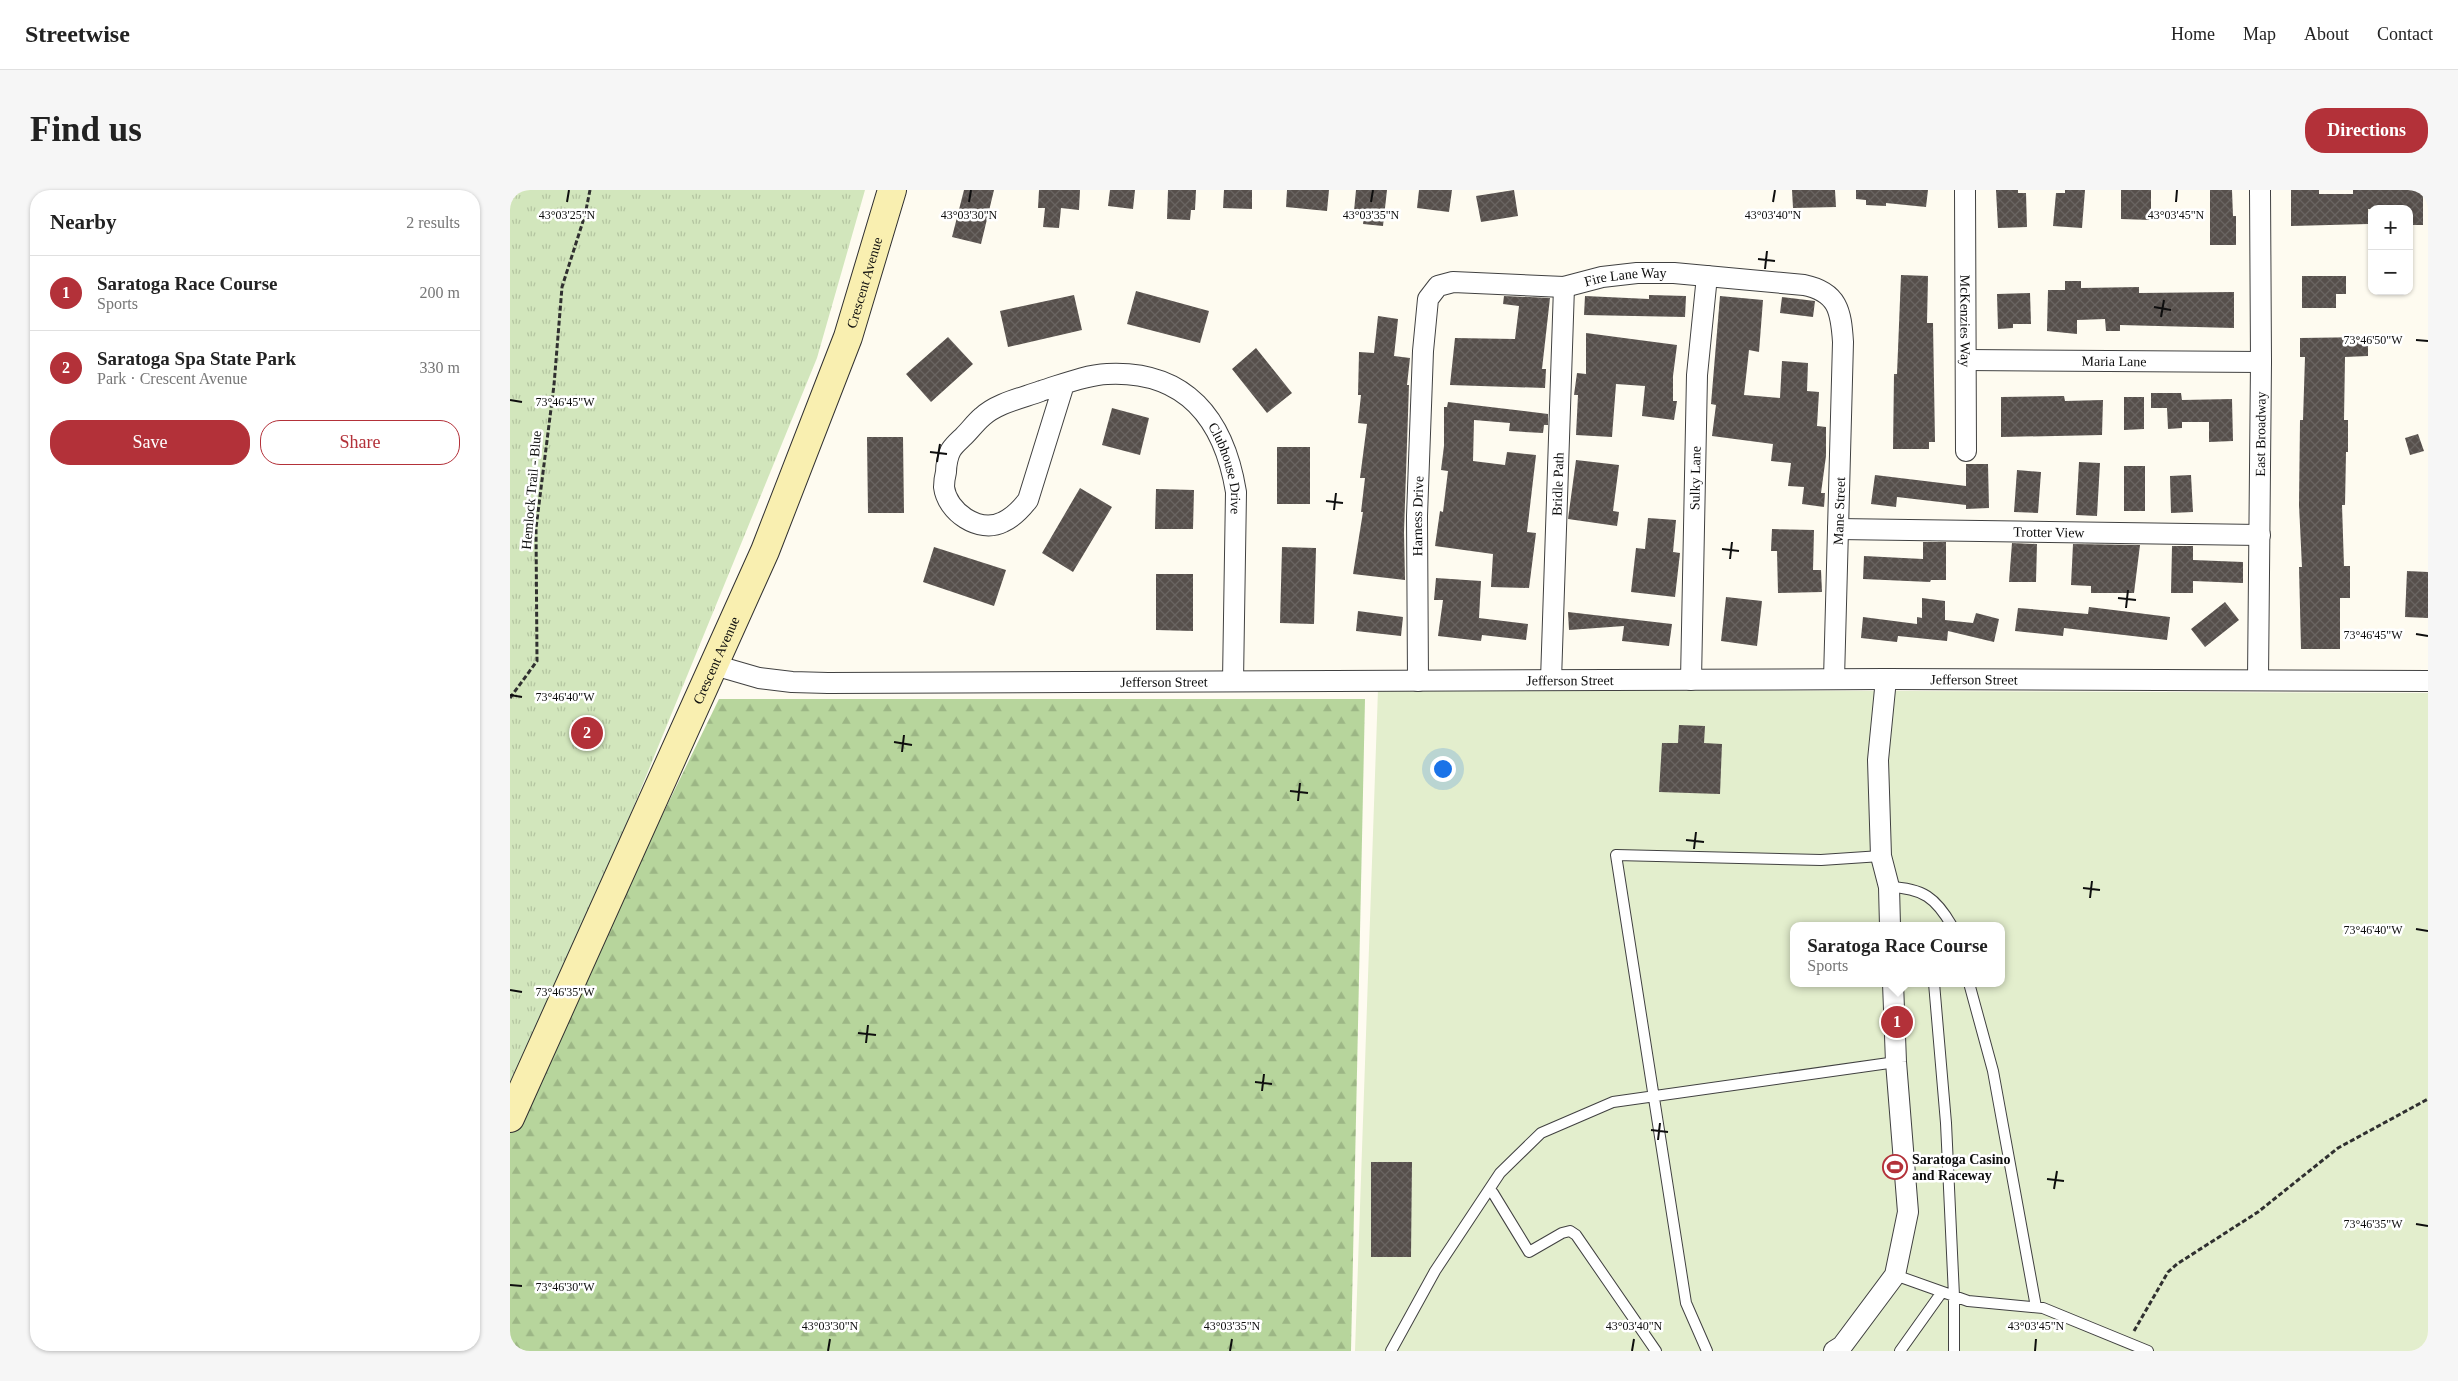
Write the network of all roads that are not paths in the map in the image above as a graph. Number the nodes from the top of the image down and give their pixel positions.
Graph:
1 (892, 190) edge
2 (1965, 190) edge
3 (2260, 190) edge
4 (1707, 276) junction
5 (1564, 286) junction
6 (1843, 342) joint
7 (1423, 351) joint
8 (1966, 360) junction
9 (2261, 362) junction
10 (1064, 384) junction
11 (1966, 451) dead end
12 (1838, 530) junction
13 (2260, 535) junction
14 (714, 665) junction
15 (1834, 679) junction
16 (1886, 679) junction
17 (2258, 679) junction
18 (1551, 680) junction
19 (1691, 680) junction
20 (1233, 681) junction
21 (1418, 681) junction
22 (2428, 681) edge
23 (1881, 856) junction
24 (1889, 887) junction
25 (1890, 922) edge
26 (1947, 922) edge
27 (1893, 987) edge
28 (1934, 987) edge
29 (1970, 987) edge
30 (1896, 1062) junction
31 (1653, 1096) junction
32 (510, 1118) edge
33 (1488, 1190) junction
34 (1895, 1274) junction
35 (1942, 1292) junction
36 (1954, 1296) junction
37 (2036, 1307) junction
38 (1391, 1351) edge
39 (1656, 1351) edge
40 (1707, 1351) edge
41 (1834, 1351) edge
42 (1900, 1351) edge
43 (1954, 1351) edge
44 (2148, 1351) edge

1 - 14 street, Crescent Avenue
2 - 8 street, McKenzies Way
3 - 9 street, East Broadway
4 - 5 street, Fire Lane Way
4 - 6 street, Fire Lane Way
4 - 19 street, Sulky Lane
5 - 7 street, Fire Lane Way
5 - 18 street, Bridle Path
6 - 12 street, Mane Street
7 - 21 street, Harness Drive
8 - 9 street, Maria Lane
8 - 11 street, McKenzies Way
9 - 13 street, East Broadway
10 - 10 street, Clubhouse Drive
10 - 20 street, Clubhouse Drive
12 - 13 street, Trotter View
12 - 15 street, Mane Street
13 - 17 street, East Broadway
14 - 20 street, Jefferson Street
14 - 32 street, Crescent Avenue
15 - 16 street, Jefferson Street
15 - 19 street, Jefferson Street
16 - 17 street, Jefferson Street
16 - 23 street
17 - 22 street, Jefferson Street
18 - 19 street, Jefferson Street
18 - 21 street, Jefferson Street
20 - 21 street, Jefferson Street
23 - 24 street
23 - 31 lane
24 - 25 street
24 - 26 lane
27 - 30 street
28 - 36 lane
29 - 37 lane
30 - 31 lane
30 - 34 street
31 - 33 lane
31 - 40 lane
33 - 38 lane
33 - 39 lane
34 - 35 lane
34 - 41 street
35 - 36 lane
35 - 42 lane
36 - 37 lane
36 - 43 lane
37 - 44 lane

